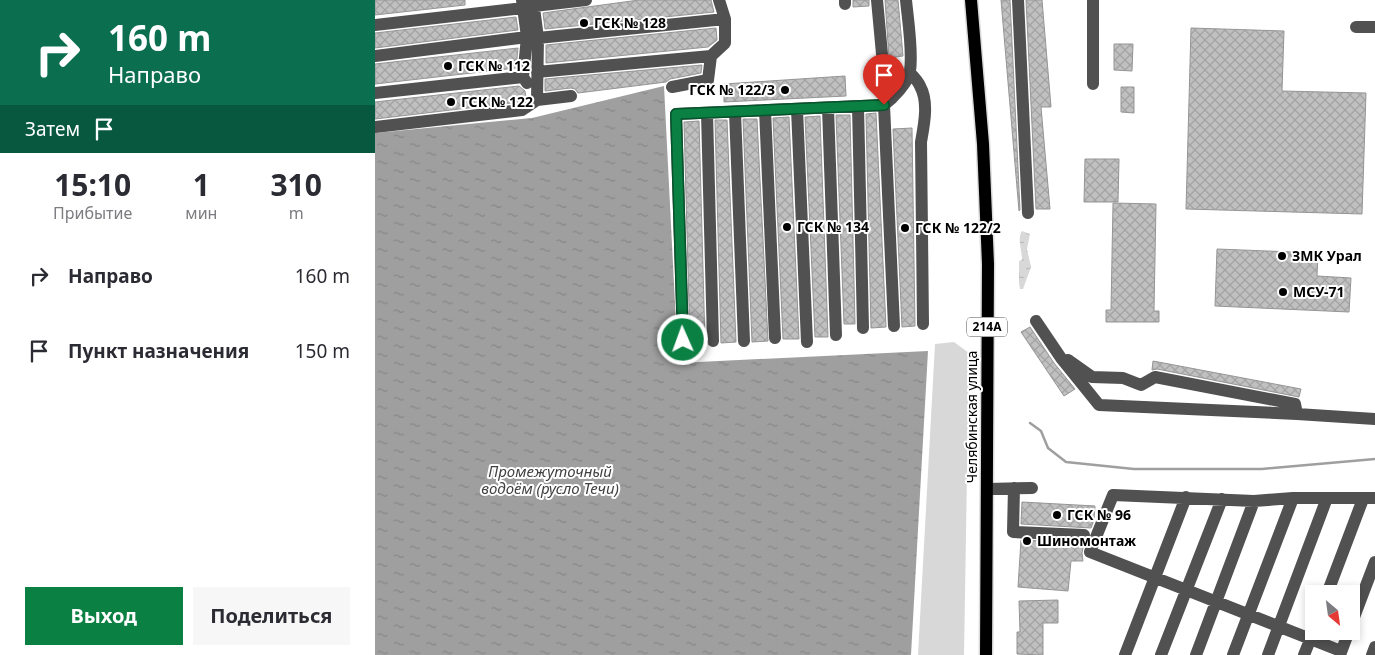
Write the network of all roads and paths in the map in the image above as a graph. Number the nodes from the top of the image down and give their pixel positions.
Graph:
1 (586, 0) edge
2 (719, 0) edge
3 (877, 0) edge
4 (906, 0) edge
5 (971, 0) edge
6 (1018, 0) edge
7 (1093, 0) edge
8 (528, 3) edge
9 (725, 19) junction
10 (375, 25) edge
11 (1356, 27) dead end
12 (1375, 27) edge
13 (533, 38) junction
14 (882, 54) dead end
15 (375, 56) edge
16 (711, 56) junction
17 (537, 72) junction
18 (910, 73) junction
19 (523, 77) junction
20 (1093, 84) dead end
21 (672, 87) dead end
22 (375, 93) edge
23 (571, 96) dead end
24 (536, 98) junction
25 (884, 105) junction
26 (858, 106) junction
27 (828, 108) junction
28 (797, 109) junction
29 (765, 110) junction
30 (735, 112) junction
31 (707, 113) junction
32 (375, 127) edge
33 (1028, 212) dead end
34 (1036, 321) dead end
35 (923, 324) dead end
36 (894, 326) dead end
37 (863, 328) dead end
38 (836, 335) dead end
39 (775, 338) dead end
40 (683, 340) dead end
41 (713, 341) dead end
42 (744, 341) dead end
43 (807, 342) dead end
44 (1061, 358) junction
45 (1297, 414) junction
46 (1375, 419) edge
47 (1014, 488) junction
48 (1032, 488) dead end
49 (988, 489) junction
50 (1186, 497) junction
51 (1293, 498) junction
52 (1327, 498) junction
53 (1222, 499) junction
54 (1369, 499) edge
55 (1254, 501) junction
56 (1084, 535) dead end
57 (1375, 562) edge
58 (1155, 578) junction
59 (1331, 585) edge
60 (1186, 590) junction
61 (1360, 601) edge
62 (1216, 602) junction
63 (1248, 615) junction
64 (1279, 627) junction
65 (1305, 633) edge
66 (1310, 640) edge
67 (1321, 640) edge
68 (1346, 640) edge
69 (1375, 647) edge
70 (1341, 653) edge
71 (986, 655) edge
72 (1125, 655) edge
73 (1161, 655) edge
74 (1196, 655) edge
75 (1233, 655) edge
76 (1268, 655) edge
77 (1304, 655) edge
78 (1372, 655) edge

1 - 8 lane
2 - 9 lane
3 - 14 lane
4 - 18 lane
5 - 49 main road, Челябинская улица / 214А
6 - 33 lane
7 - 20 lane
8 - 10 lane
8 - 13 lane
9 - 13 lane
9 - 16 lane
11 - 12 lane
13 - 15 lane
13 - 17 lane
13 - 19 lane
16 - 17 lane
16 - 21 lane
17 - 24 lane
18 - 25 lane
18 - 35 lane
19 - 22 lane
19 - 24 lane
23 - 24 lane
24 - 32 lane
25 - 26 lane
25 - 36 lane
26 - 27 lane
26 - 37 lane
27 - 28 lane
27 - 38 lane
28 - 29 lane
28 - 43 lane
29 - 30 lane
29 - 39 lane
30 - 31 lane
30 - 42 lane
31 - 40 lane
31 - 41 lane
34 - 44 lane
44 - 45 lane
44 - 45 lane
45 - 46 lane
47 - 48 lane
47 - 49 lane
47 - 56 lane
49 - 71 main road, Челябинская улица / 214А
50 - 53 lane
50 - 58 lane
50 - 58 lane
51 - 52 lane
51 - 55 lane
51 - 63 lane
52 - 54 lane
52 - 64 lane
53 - 55 lane
53 - 60 lane
54 - 59 lane
55 - 62 lane
57 - 61 lane
58 - 60 lane
58 - 72 lane
60 - 62 lane
60 - 73 lane
62 - 63 lane
62 - 74 lane
63 - 64 lane
63 - 75 lane
64 - 65 lane
64 - 76 lane
66 - 77 lane
67 - 70 lane
68 - 70 lane
69 - 78 lane

